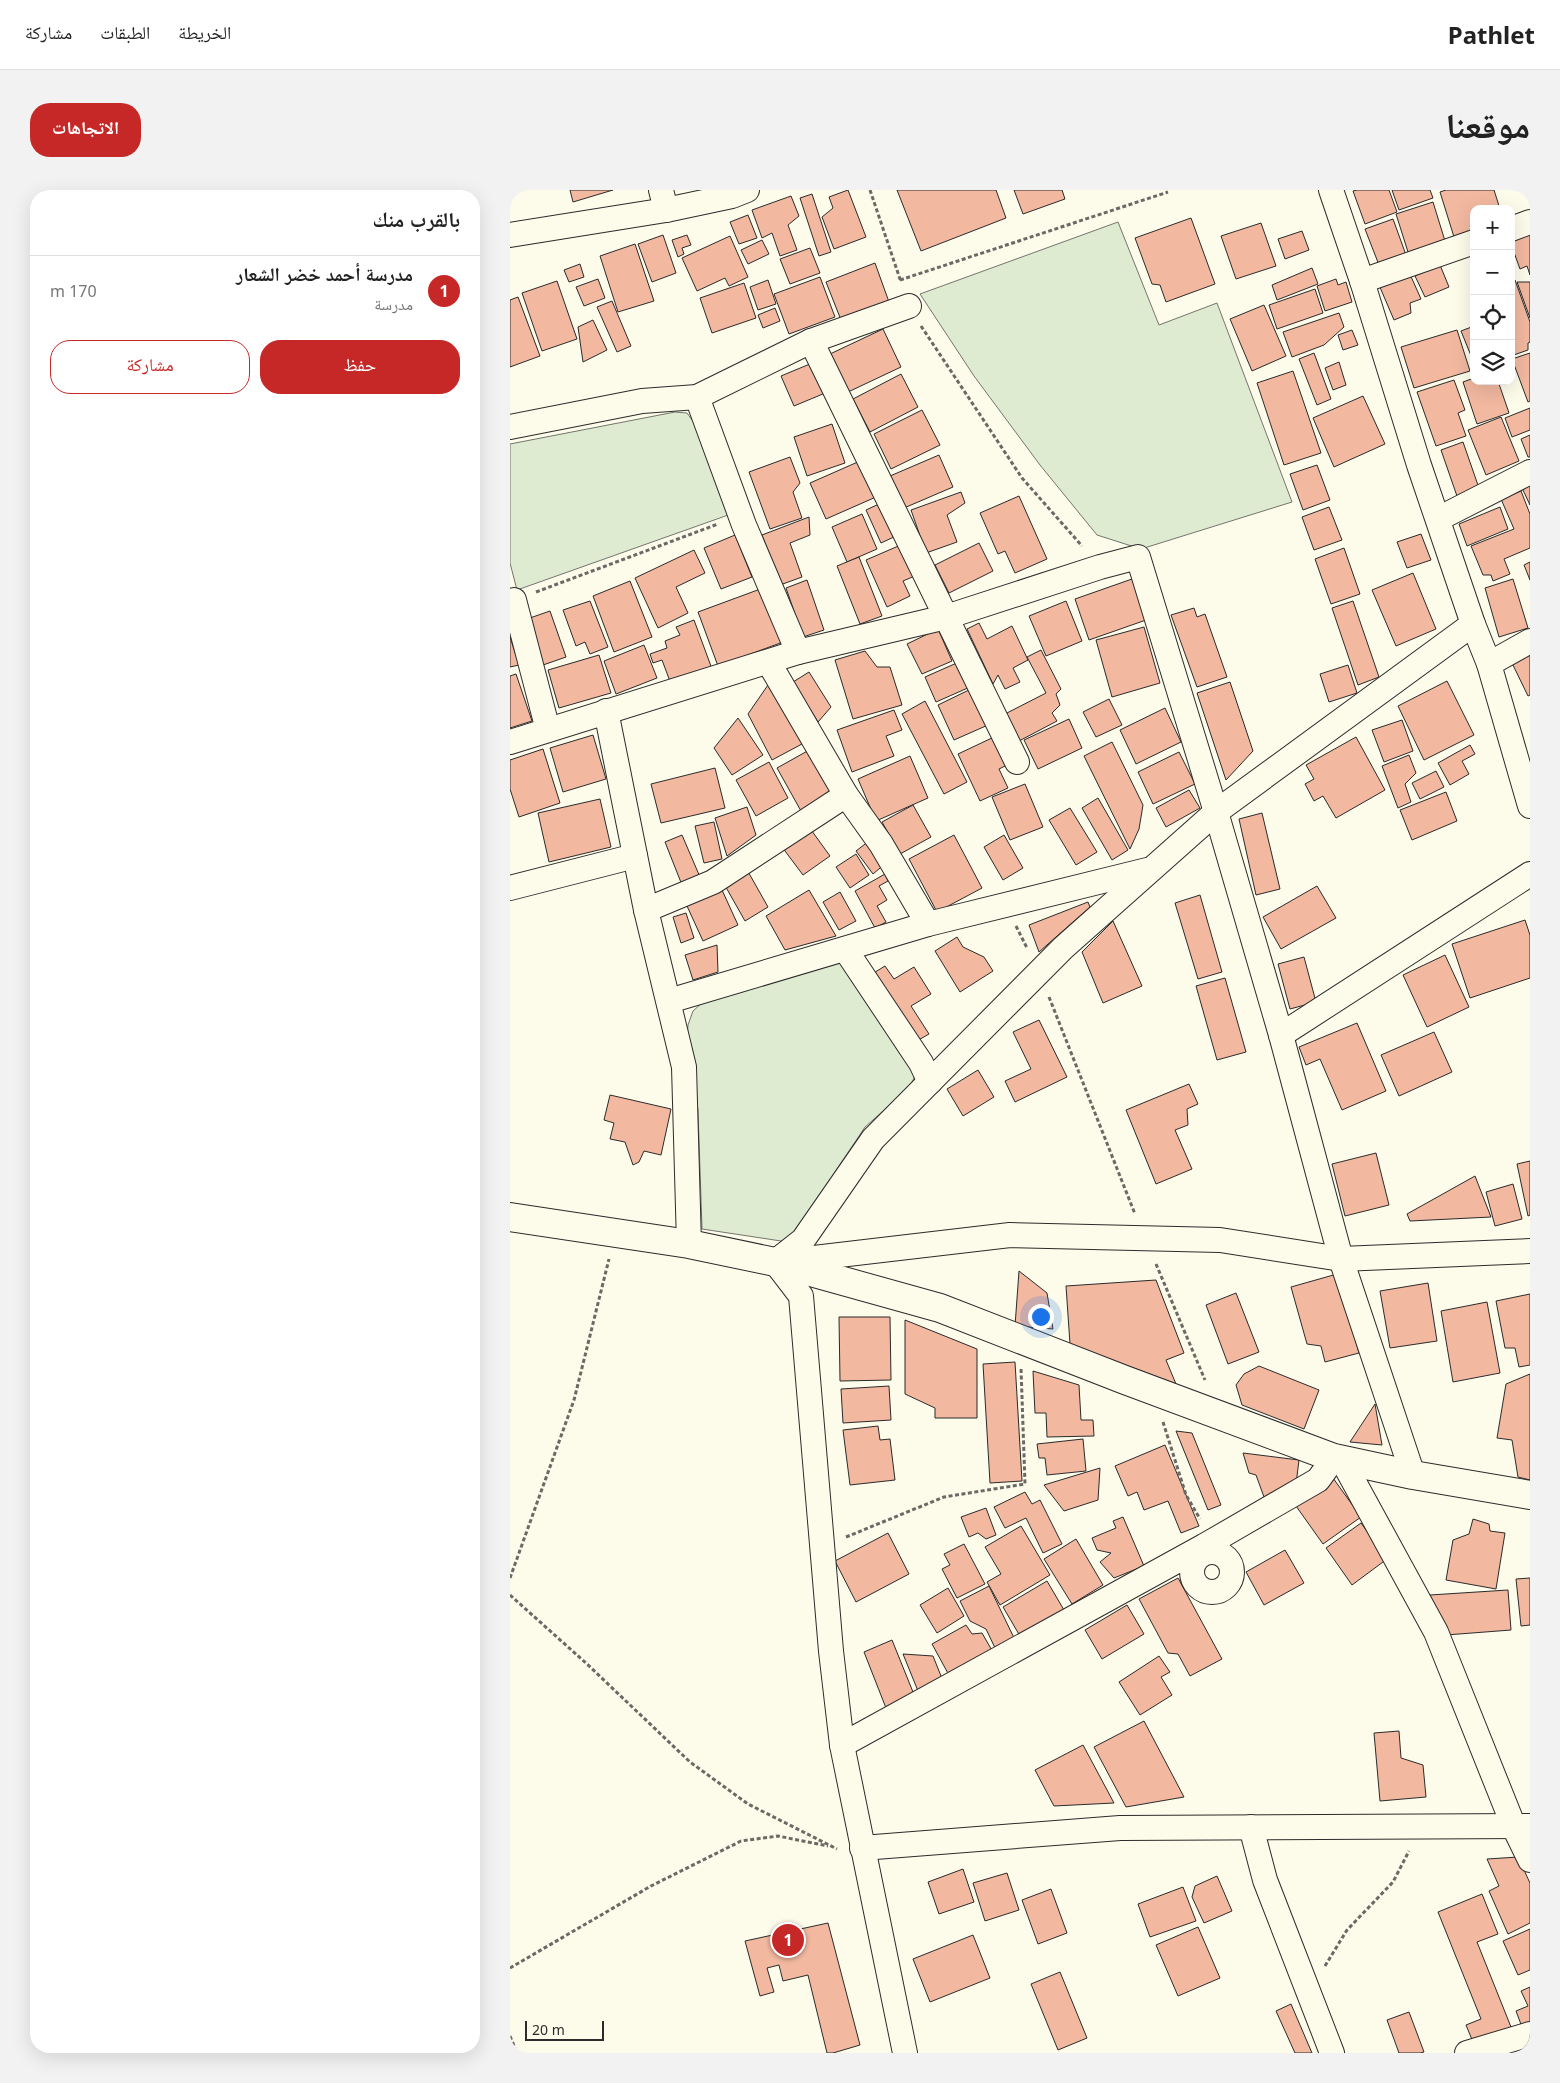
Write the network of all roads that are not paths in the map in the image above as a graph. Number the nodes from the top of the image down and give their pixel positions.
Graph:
1 (747, 190) edge
2 (1331, 190) edge
3 (664, 200) edge
4 (1530, 222) edge
5 (1515, 228) edge
6 (510, 235) edge
7 (1470, 243) edge
8 (1362, 281) junction
9 (909, 306) road end
10 (811, 341) junction
11 (697, 397) junction
12 (510, 427) edge
13 (1530, 472) edge
14 (1438, 519) junction
15 (514, 600) road end
16 (946, 617) junction
17 (1473, 624) junction
18 (1530, 640) edge
19 (798, 652) junction
20 (769, 663) junction
21 (1488, 664) junction
22 (606, 712) junction
23 (548, 730) junction
24 (510, 742) edge
25 (1017, 762) dead end
26 (846, 795) junction
27 (1530, 806) edge
28 (1216, 812) junction
29 (635, 856) junction
30 (1151, 870) junction
31 (1530, 874) edge
32 (510, 888) edge
33 (646, 910) junction
34 (928, 924) junction
35 (845, 949) junction
36 (669, 1001) junction
37 (1280, 1035) junction
38 (930, 1082) junction
39 (510, 1217) edge
40 (689, 1244) junction
41 (1530, 1251) edge
42 (1341, 1259) junction
43 (775, 1262) junction
44 (1338, 1459) junction
45 (1413, 1475) junction
46 (1530, 1495) edge
47 (842, 1745) junction
48 (1251, 1827) junction
49 (1522, 1827) edge
50 (862, 1848) junction
51 (1530, 1860) edge
52 (1530, 2034) edge
53 (905, 2053) edge
54 (1332, 2053) edge
55 (1467, 2053) edge

1 - 3 street
2 - 8 street
3 - 6 street
4 - 5 street
7 - 8 street
8 - 14 street
9 - 10 street
10 - 11 street
10 - 16 street
11 - 12 street
11 - 19 street
13 - 14 street
14 - 17 street
15 - 23 street
16 - 19 street
16 - 25 street
16 - 28 street
17 - 21 street
17 - 28 street
18 - 21 street
19 - 20 street
20 - 22 street
20 - 26 street
21 - 27 street
22 - 23 street
22 - 29 street
23 - 24 street
26 - 33 street
26 - 34 street
28 - 30 street
28 - 37 street
29 - 32 street
29 - 33 street
30 - 34 street
30 - 38 street
31 - 37 street
33 - 36 street
34 - 35 street
35 - 36 street
35 - 38 street
36 - 40 street
37 - 42 street
38 - 43 street
39 - 40 street
40 - 43 street
41 - 42 street
42 - 43 street
42 - 45 street
43 - 44 street
43 - 47 street
44 - 45 street
44 - 47 street
44 - 49 street
45 - 46 street
47 - 50 street
48 - 49 street
48 - 50 street
48 - 54 street
49 - 51 street
50 - 53 street
52 - 55 street

